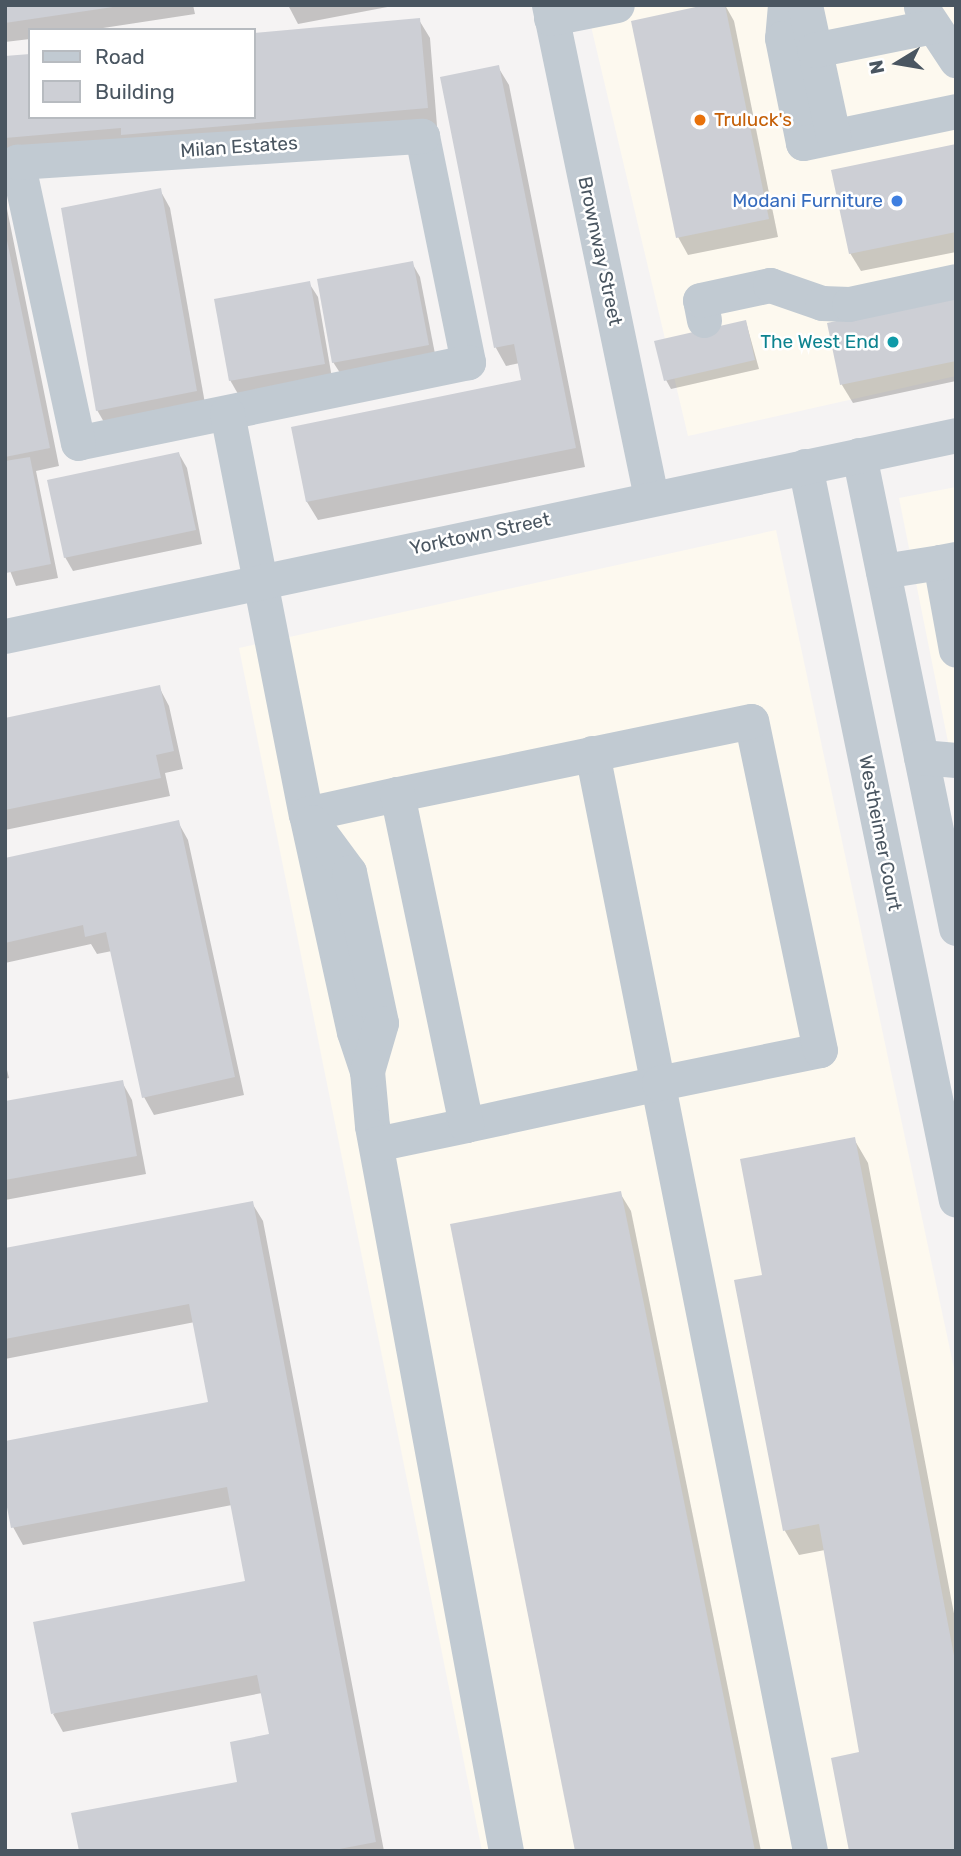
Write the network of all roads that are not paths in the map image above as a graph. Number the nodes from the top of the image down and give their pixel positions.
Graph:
1 (617, 5) edge
2 (785, 5) edge
3 (805, 5) edge
4 (550, 12) edge
5 (926, 15) edge
6 (814, 50) junction
7 (956, 60) edge
8 (956, 111) edge
9 (833, 136) junction
10 (956, 281) edge
11 (704, 320) dead end
12 (226, 413) junction
13 (956, 435) edge
14 (859, 455) junction
15 (805, 466) junction
16 (651, 497) junction
17 (948, 560) edge
18 (883, 571) junction
19 (258, 582) junction
20 (5, 636) edge
21 (956, 650) edge
22 (592, 753) junction
23 (921, 757) junction
24 (956, 760) edge
25 (397, 794) junction
26 (306, 814) junction
27 (952, 890) edge
28 (894, 901) junction
29 (956, 928) edge
30 (659, 1083) junction
31 (466, 1125) junction
32 (376, 1144) junction
33 (956, 1200) edge
34 (506, 1851) edge
35 (810, 1851) edge

1 - 4 street
2 - 9 street
3 - 6 street
4 - 16 street, Brownway Street
5 - 6 street
5 - 7 street
6 - 9 street
8 - 9 street
10 - 11 street
12 - 12 street, Milan Estates
12 - 19 street
13 - 14 street, Yorktown Street
14 - 15 street, Yorktown Street
14 - 18 street
15 - 16 street, Yorktown Street
15 - 28 street, Westheimer Court
16 - 19 street, Yorktown Street
17 - 18 street
17 - 21 street
18 - 23 street
19 - 20 street, Yorktown Street
19 - 26 street
22 - 25 street
22 - 30 street
22 - 30 street
23 - 24 street
23 - 27 street
25 - 26 street
25 - 31 street
26 - 32 street
27 - 28 street
27 - 29 street
28 - 33 street, Westheimer Court
30 - 31 street
30 - 35 street
31 - 32 street
32 - 34 street

